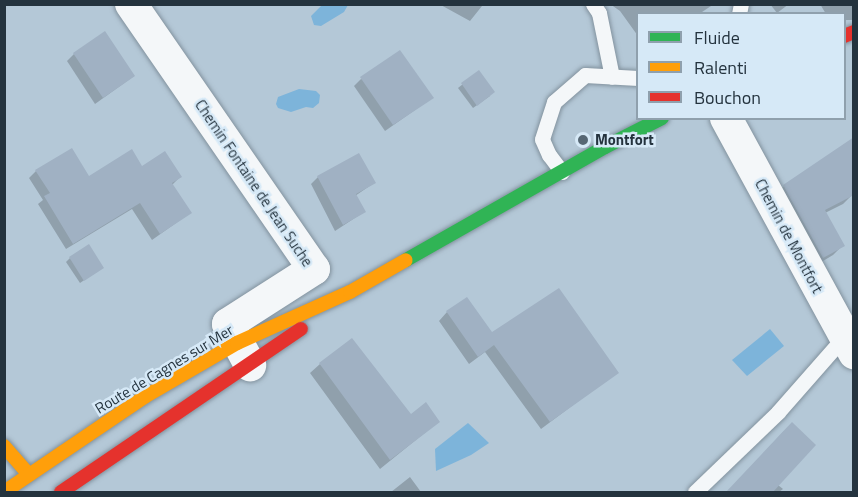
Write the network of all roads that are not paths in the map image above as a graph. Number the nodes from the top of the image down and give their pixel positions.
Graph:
1 (131, 4) edge
2 (593, 4) edge
3 (612, 77) junction
4 (636, 78) edge
5 (658, 120) edge
6 (727, 120) edge
7 (562, 172) junction
8 (350, 292) junction
9 (848, 346) edge
10 (244, 354) junction
11 (4, 446) edge
12 (29, 475) junction
13 (56, 488) edge
14 (4, 492) edge
15 (22, 492) edge
16 (695, 492) edge

1 - 10 street, Chemin Fontaine de Jean Suche
2 - 3 lane
3 - 4 lane
3 - 7 lane
5 - 7 main road, Route de Cagnes sur Mer
6 - 9 street, Chemin de Montfort
7 - 8 main road, Route de Cagnes sur Mer
8 - 10 main road, Route de Cagnes sur Mer
8 - 10 main road, Route de Cagnes sur Mer
9 - 16 lane
10 - 12 main road, Route de Cagnes sur Mer
10 - 13 main road, Route de Cagnes sur Mer
11 - 12 main road
12 - 14 main road, Route de Cagnes sur Mer
12 - 15 main road

